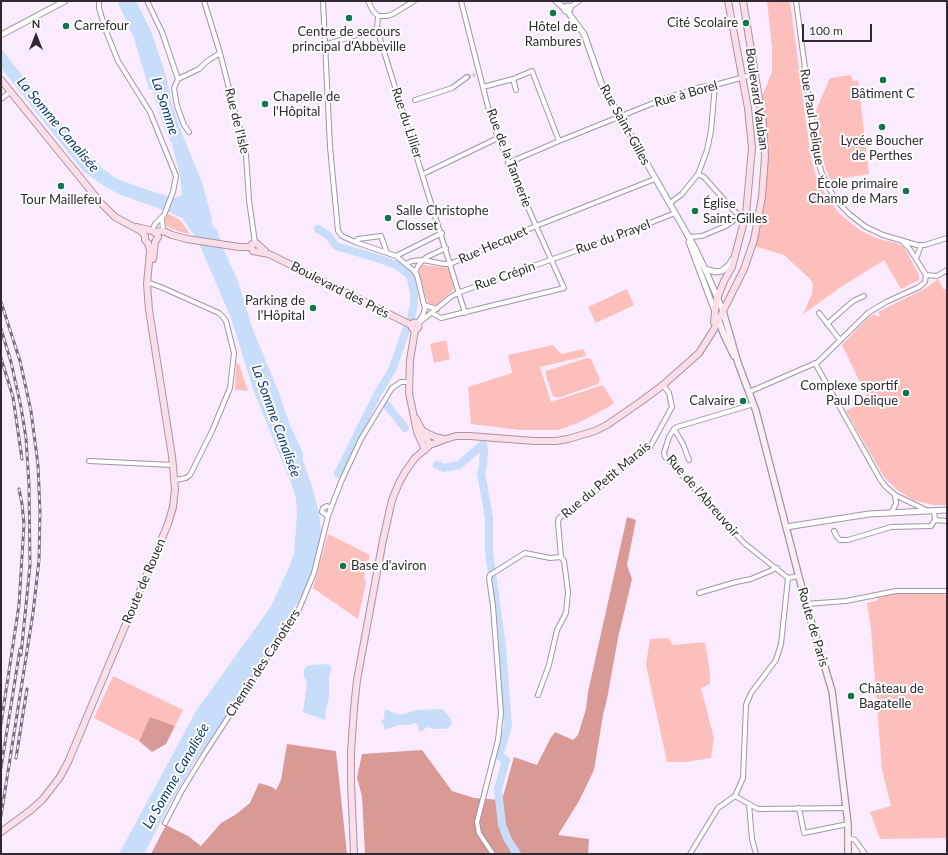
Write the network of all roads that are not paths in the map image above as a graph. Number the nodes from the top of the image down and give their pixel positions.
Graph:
1 (65, 1) edge
2 (99, 1) edge
3 (147, 1) edge
4 (204, 1) edge
5 (323, 1) edge
6 (368, 1) edge
7 (414, 1) edge
8 (461, 1) edge
9 (556, 1) edge
10 (579, 1) edge
11 (728, 1) edge
12 (742, 1) edge
13 (796, 1) edge
14 (567, 9) junction
15 (378, 16) junction
16 (377, 29) junction
17 (1, 35) edge
18 (324, 45) junction
19 (220, 53) junction
20 (755, 74) junction
21 (467, 77) tunnel mouth
22 (742, 78) junction
23 (178, 79) junction
24 (513, 79) junction
25 (1, 80) edge
26 (715, 86) junction
27 (483, 87) junction
28 (516, 90) dead end
29 (10, 92) junction
30 (1, 99) edge
31 (415, 100) dead end
32 (619, 116) junction
33 (189, 132) dead end
34 (498, 138) junction
35 (559, 141) junction
36 (508, 163) junction
37 (423, 174) junction
38 (698, 174) junction
39 (655, 179) junction
40 (670, 203) junction
41 (675, 213) junction
42 (743, 214) junction
43 (163, 216) junction
44 (134, 226) junction
45 (536, 226) junction
46 (163, 231) junction
47 (442, 233) junction
48 (172, 235) junction
49 (153, 236) junction
50 (688, 237) junction
51 (947, 238) edge
52 (901, 241) junction
53 (355, 242) junction
54 (920, 245) junction
55 (256, 247) junction
56 (446, 248) junction
57 (737, 250) junction
58 (387, 253) junction
59 (396, 256) junction
60 (916, 259) junction
61 (423, 260) junction
62 (551, 260) junction
63 (406, 264) junction
64 (450, 264) junction
65 (705, 269) junction
66 (947, 270) edge
67 (416, 273) junction
68 (926, 275) junction
69 (149, 283) junction
70 (460, 292) junction
71 (732, 294) junction
72 (864, 296) dead end
73 (717, 300) junction
74 (424, 305) junction
75 (437, 309) junction
76 (723, 311) junction
77 (432, 313) junction
78 (466, 313) junction
79 (819, 314) dead end
80 (717, 316) junction
81 (726, 321) junction
82 (827, 324) junction
83 (416, 325) junction
84 (722, 330) junction
85 (713, 331) junction
86 (840, 340) junction
87 (738, 363) junction
88 (815, 363) junction
89 (678, 372) junction
90 (409, 382) junction
91 (663, 385) junction
92 (749, 392) junction
93 (754, 404) junction
94 (413, 414) junction
95 (674, 429) junction
96 (423, 431) junction
97 (446, 439) junction
98 (430, 446) junction
99 (425, 450) junction
100 (689, 460) dead end
101 (89, 461) dead end
102 (173, 465) junction
103 (175, 480) junction
104 (895, 494) junction
105 (331, 508) junction
106 (926, 510) junction
107 (934, 510) junction
108 (947, 510) edge
109 (891, 512) junction
110 (328, 516) junction
111 (935, 520) junction
112 (947, 521) edge
113 (786, 527) junction
114 (834, 531) dead end
115 (561, 557) junction
116 (777, 568) junction
117 (799, 576) junction
118 (788, 578) junction
119 (947, 591) edge
120 (699, 593) dead end
121 (806, 604) junction
122 (538, 695) dead end
123 (735, 796) junction
124 (749, 804) junction
125 (799, 808) junction
126 (846, 808) junction
127 (165, 823) dead end
128 (848, 824) junction
129 (1, 832) edge
130 (849, 838) junction
131 (354, 854) edge
132 (493, 854) edge
133 (690, 854) edge
134 (756, 854) edge
135 (848, 854) edge
136 (865, 854) edge

1 - 17 street
2 - 43 street
3 - 23 street
4 - 19 street, Rue de l'Isle
5 - 18 street
6 - 15 street
7 - 15 street
8 - 27 street, Rue de la Tannerie
9 - 14 street, Rue Saint-Gilles
10 - 14 street
11 - 22 main road, Boulevard Vauban
12 - 20 main road, Boulevard Vauban
13 - 52 street, Rue Paul Delique
14 - 32 street, Rue Saint-Gilles
15 - 16 street, Rue du Lillier
16 - 18 street
16 - 37 street, Rue du Lillier
18 - 53 street
19 - 23 street
19 - 55 street, Rue de l'Isle
20 - 22 street, Rue à Borel
20 - 71 main road, Boulevard Vauban
21 - 31 street
22 - 26 street, Rue à Borel
22 - 42 main road, Boulevard Vauban
23 - 33 street
24 - 27 street
24 - 28 street
24 - 35 street
25 - 29 main road
26 - 32 street, Rue à Borel
26 - 38 street
27 - 34 street, Rue de la Tannerie
29 - 30 street
29 - 44 main road
32 - 35 street, Rue à Borel
32 - 39 street, Rue Saint-Gilles
34 - 36 street, Rue de la Tannerie
34 - 37 street
35 - 36 street, Rue à Borel
36 - 45 street, Rue de la Tannerie
37 - 47 street, Rue du Lillier
38 - 40 street
38 - 42 street
39 - 40 street, Rue Saint-Gilles
39 - 45 street, Rue Hecquet
40 - 41 street, Rue Saint-Gilles
41 - 50 street, Rue Saint-Gilles
41 - 62 street, Rue du Prayel
42 - 50 street
42 - 57 main road, Boulevard Vauban
43 - 46 street
43 - 49 street
44 - 49 main road
44 - 49 main road
45 - 62 street, Rue de la Tannerie
45 - 64 street, Rue Hecquet
46 - 48 main road, Boulevard des Prés
46 - 49 main road
47 - 56 street, Rue du Lillier
47 - 59 street
48 - 49 main road, Boulevard des Prés
48 - 55 main road, Boulevard des Prés
49 - 69 main road, Route de Rouen
50 - 65 street, Rue Saint-Gilles
50 - 80 street, Rue Saint-Gilles
51 - 54 street, Rue Paul Delique
52 - 54 street, Rue Paul Delique
52 - 60 street
53 - 58 street
53 - 58 street
54 - 60 street
55 - 83 main road, Boulevard des Prés
56 - 61 street
56 - 64 street, Rue du Lillier
57 - 65 street
57 - 73 main road, Boulevard Vauban
58 - 59 street
59 - 63 street
60 - 68 street
61 - 63 street
61 - 64 street
61 - 67 street
62 - 70 street, Rue Crépin
62 - 78 street, Rue de la Tannerie
63 - 67 street
64 - 70 street, Rue du Lillier
65 - 73 street, Rue Saint-Gilles
66 - 68 street
67 - 74 street
68 - 86 street
69 - 102 main road, Route de Rouen
69 - 103 street
70 - 75 street, Rue Crépin
70 - 78 street, Rue du Lillier
71 - 76 main road, Boulevard Vauban
71 - 81 main road
72 - 82 street
73 - 76 street, Rue Saint-Gilles
73 - 80 main road, Boulevard Vauban
74 - 75 street
74 - 83 street
75 - 77 street, Rue Crépin
76 - 80 main road, Boulevard Vauban
76 - 81 main road, Rue Saint-Gilles
77 - 78 street
77 - 83 street, Rue Crépin
79 - 82 street
80 - 84 main road, Rue Saint-Gilles
80 - 85 main road
80 - 89 main road
81 - 87 main road, Rue Saint-Gilles
82 - 86 street
83 - 90 main road
84 - 85 main road
84 - 87 main road, Rue Saint-Gilles
85 - 89 main road
86 - 88 street
87 - 92 main road, Rue Saint-Gilles
88 - 92 street
88 - 104 street
89 - 91 main road
90 - 94 main road
90 - 105 street, Chemin des Canotiers
91 - 97 main road
91 - 115 street, Rue du Petit Marais
92 - 93 main road, Rue Saint-Gilles
93 - 95 street
93 - 113 main road, Route de Paris
94 - 96 main road
94 - 99 main road
95 - 100 street
95 - 116 street, Rue de l'Abreuvoir
96 - 97 main road
96 - 98 main road
97 - 98 main road
98 - 99 main road
99 - 131 main road
101 - 102 street
102 - 103 main road, Route de Rouen
103 - 129 main road, Route de Rouen
104 - 106 street
104 - 109 street
105 - 110 street, Chemin des Canotiers
105 - 110 street, Chemin des Canotiers
106 - 107 street
106 - 109 street
107 - 108 street
107 - 111 street
109 - 113 street
110 - 127 street, Chemin des Canotiers
111 - 112 street
111 - 114 street
113 - 117 main road, Route de Paris
115 - 122 street
115 - 132 street
116 - 118 street, Rue de l'Abreuvoir
116 - 120 street
117 - 118 street
117 - 121 main road, Route de Paris
118 - 123 street
119 - 121 street
121 - 126 main road, Route de Paris
123 - 124 street
123 - 133 street
124 - 125 street
124 - 134 street
125 - 126 street
125 - 128 street
126 - 128 main road, Route de Paris
128 - 130 main road, Route de Paris
130 - 135 main road, Route de Paris
130 - 136 street

